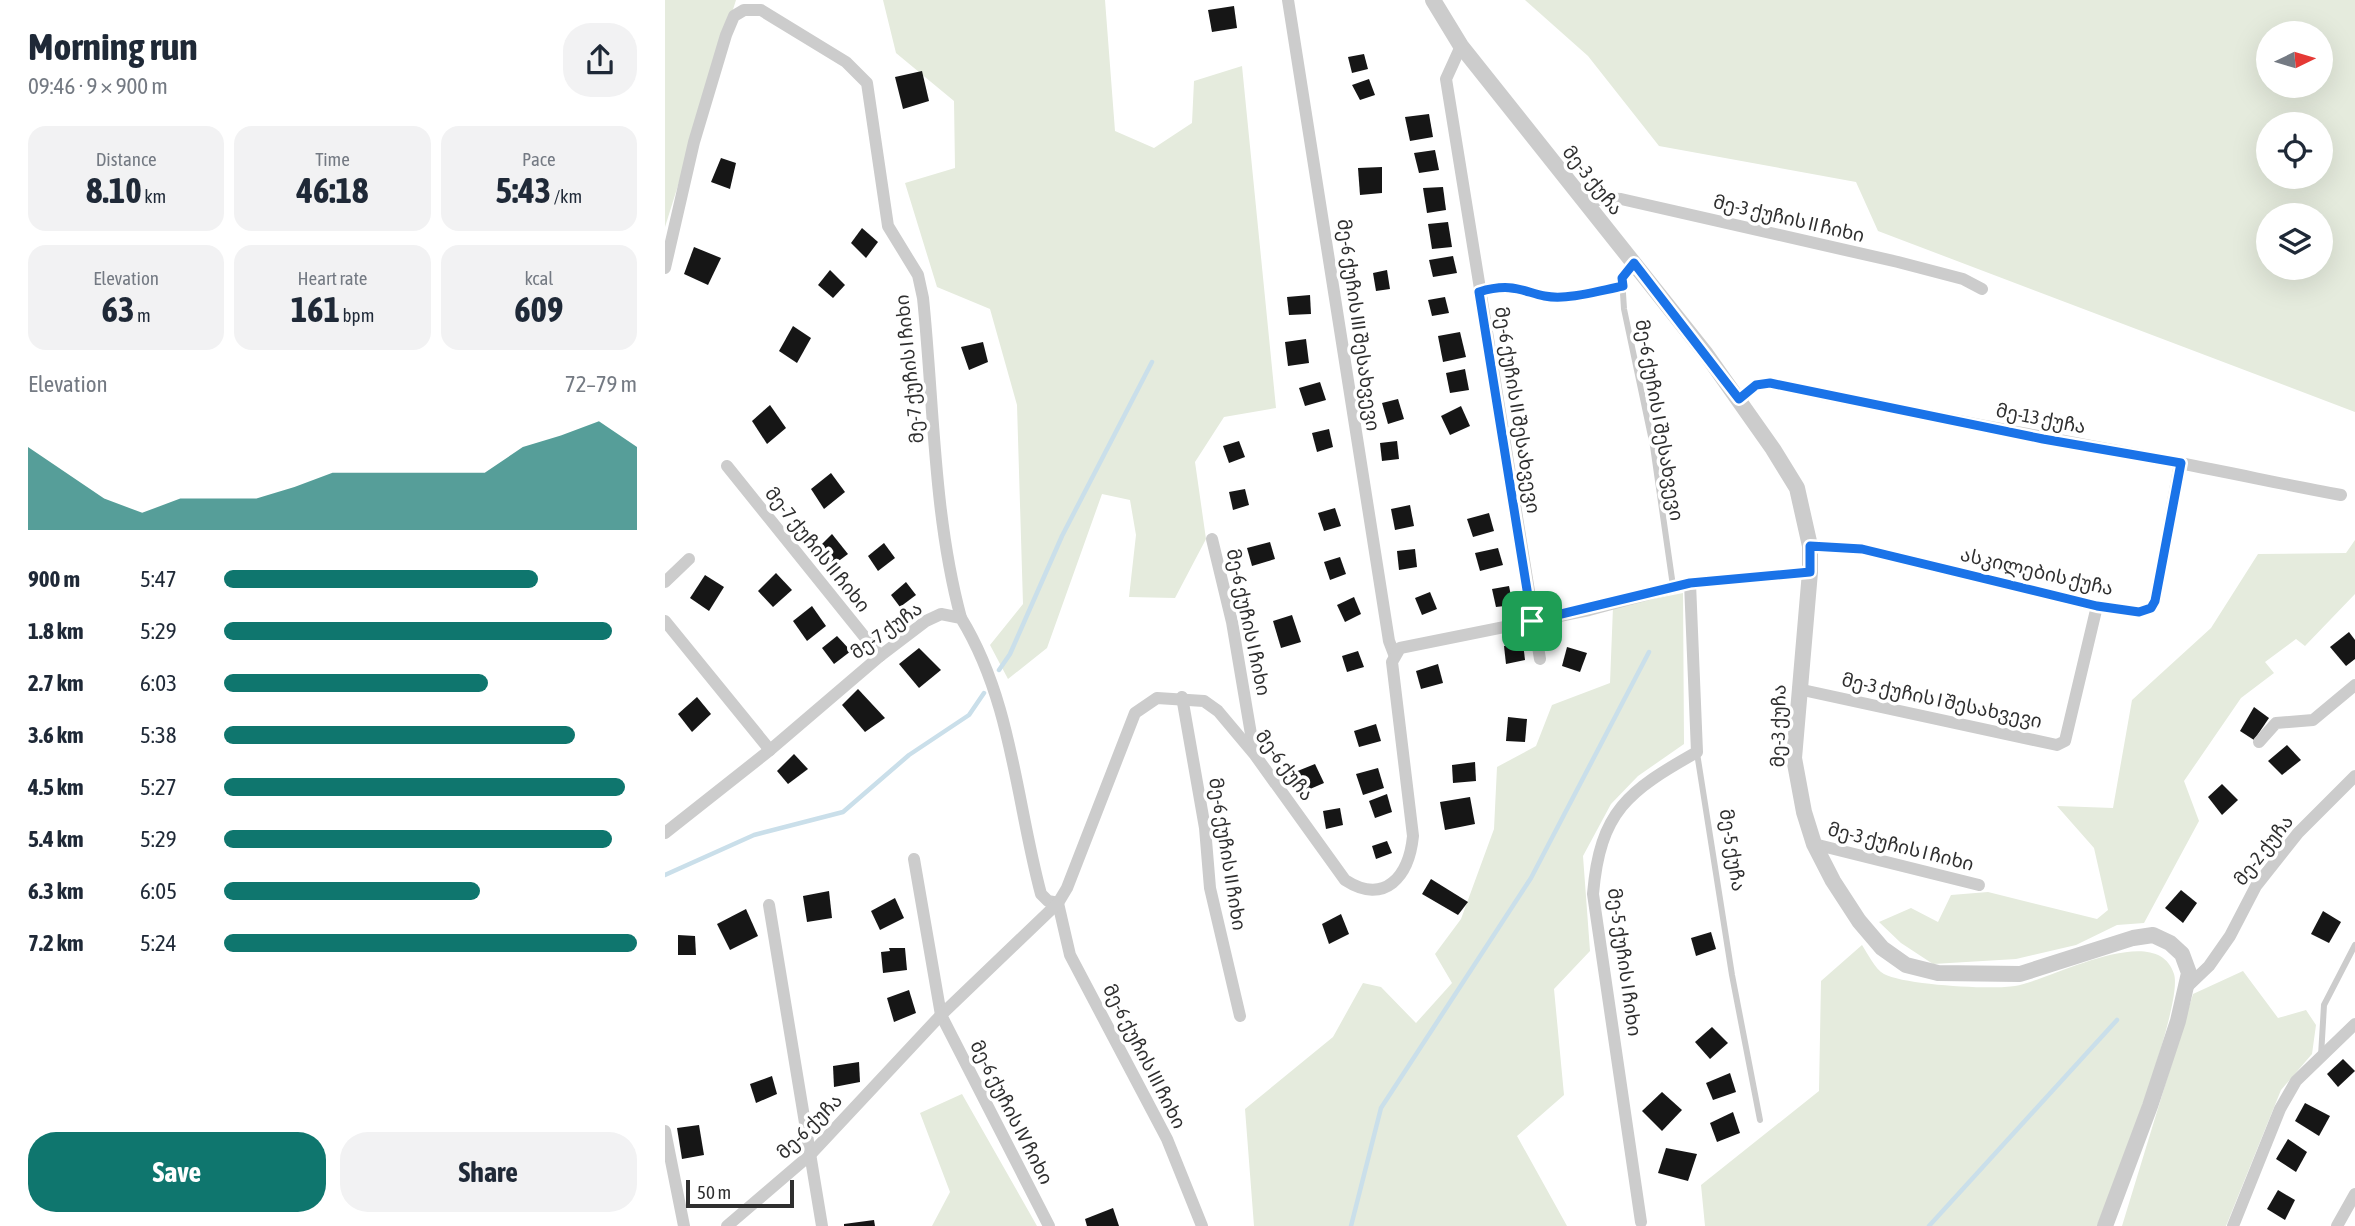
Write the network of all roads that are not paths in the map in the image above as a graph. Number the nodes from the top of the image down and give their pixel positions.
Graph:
1 (1288, 0) edge
2 (1433, 0) edge
3 (1461, 46) junction
4 (1587, 206) junction
5 (1634, 263) junction
6 (665, 268) edge
7 (1623, 286) junction
8 (1982, 289) dead end
9 (1479, 292) junction
10 (1739, 399) junction
11 (2181, 463) junction
12 (727, 466) dead end
13 (2341, 495) dead end
14 (1212, 539) dead end
15 (1810, 546) junction
16 (689, 559) dead end
17 (1810, 572) junction
18 (665, 582) edge
19 (1690, 583) junction
20 (1672, 586) junction
21 (2097, 606) junction
22 (961, 618) junction
23 (665, 621) edge
24 (1532, 621) junction
25 (1394, 654) junction
26 (880, 656) junction
27 (1540, 659) dead end
28 (2355, 685) edge
29 (1798, 689) junction
30 (1182, 698) junction
31 (2259, 742) dead end
32 (770, 750) junction
33 (1697, 752) junction
34 (1255, 755) junction
35 (2355, 776) edge
36 (665, 832) edge
37 (1814, 844) junction
38 (914, 859) dead end
39 (1979, 885) dead end
40 (1058, 903) junction
41 (768, 905) dead end
42 (2355, 945) edge
43 (2186, 988) junction
44 (941, 1015) junction
45 (1240, 1016) dead end
46 (2355, 1024) edge
47 (2321, 1058) junction
48 (1760, 1120) dead end
49 (665, 1131) edge
50 (810, 1155) junction
51 (2355, 1194) edge
52 (1641, 1222) dead end
53 (684, 1226) edge
54 (727, 1226) edge
55 (822, 1226) edge
56 (1049, 1226) edge
57 (1202, 1226) edge
58 (2105, 1226) edge
59 (2233, 1226) edge
60 (2337, 1226) edge

1 - 25 street, მე-6 ქუჩის III შესახვევი
2 - 3 street, მე-3 ქუჩა
3 - 4 street, მე-3 ქუჩა
3 - 9 street, მე-6 ქუჩის II შესახვევი
4 - 5 street, მე-3 ქუჩა
4 - 8 street, მე-3 ქუჩის II ჩიხი
5 - 7 lane
5 - 10 street, მე-3 ქუჩა
6 - 22 street, მე-7 ქუჩის I ჩიხი
7 - 9 lane
7 - 20 lane, მე-6 ქუჩის I შესახვევი
9 - 24 street, მე-6 ქუჩის II შესახვევი
10 - 11 street, მე-13 ქუჩა
10 - 15 street, მე-3 ქუჩა
11 - 13 street, მე-13 ქუჩა
11 - 21 street, ასკილების ქუჩა
12 - 26 street, მე-7 ქუჩის II ჩიხი
14 - 34 street, მე-6 ქუჩის I ჩიხი
15 - 17 street, მე-3 ქუჩა
15 - 21 street, ასკილების ქუჩა
16 - 18 street
17 - 19 street
17 - 29 street, მე-3 ქუჩა
19 - 20 street
19 - 33 street, მე-5 ქუჩა
20 - 24 street
21 - 29 street, მე-3 ქუჩის I შესახვევი
22 - 26 street, მე-7 ქუჩა
22 - 40 street
23 - 32 street
24 - 25 street
24 - 27 street, მე-6 ქუჩის II შესახვევი
25 - 34 street, მე-6 ქუჩა
26 - 32 street, მე-7 ქუჩა
28 - 31 street
29 - 37 street, მე-3 ქუჩა
30 - 34 street, მე-6 ქუჩა
30 - 40 street, მე-6 ქუჩა
30 - 45 street, მე-6 ქუჩის II ჩიხი
32 - 36 street, მე-7 ქუჩა
33 - 48 lane, მე-5 ქუჩა
33 - 52 street, მე-5 ქუჩის I ჩიხი
35 - 43 street, მე-2 ქუჩა
37 - 39 street, მე-3 ქუჩის I ჩიხი
37 - 43 street, მე-3 ქუჩა
38 - 44 street, მე-6 ქუჩის IV ჩიხი
40 - 44 street, მე-6 ქუჩა
40 - 57 street, მე-6 ქუჩის III ჩიხი
41 - 50 street
42 - 47 lane
43 - 58 street, მე-3 ქუჩა
44 - 50 street, მე-6 ქუჩა
44 - 56 street, მე-6 ქუჩის IV ჩიხი
46 - 47 street
47 - 59 street
49 - 53 street
50 - 54 street, მე-6 ქუჩა
50 - 55 street
51 - 60 street

